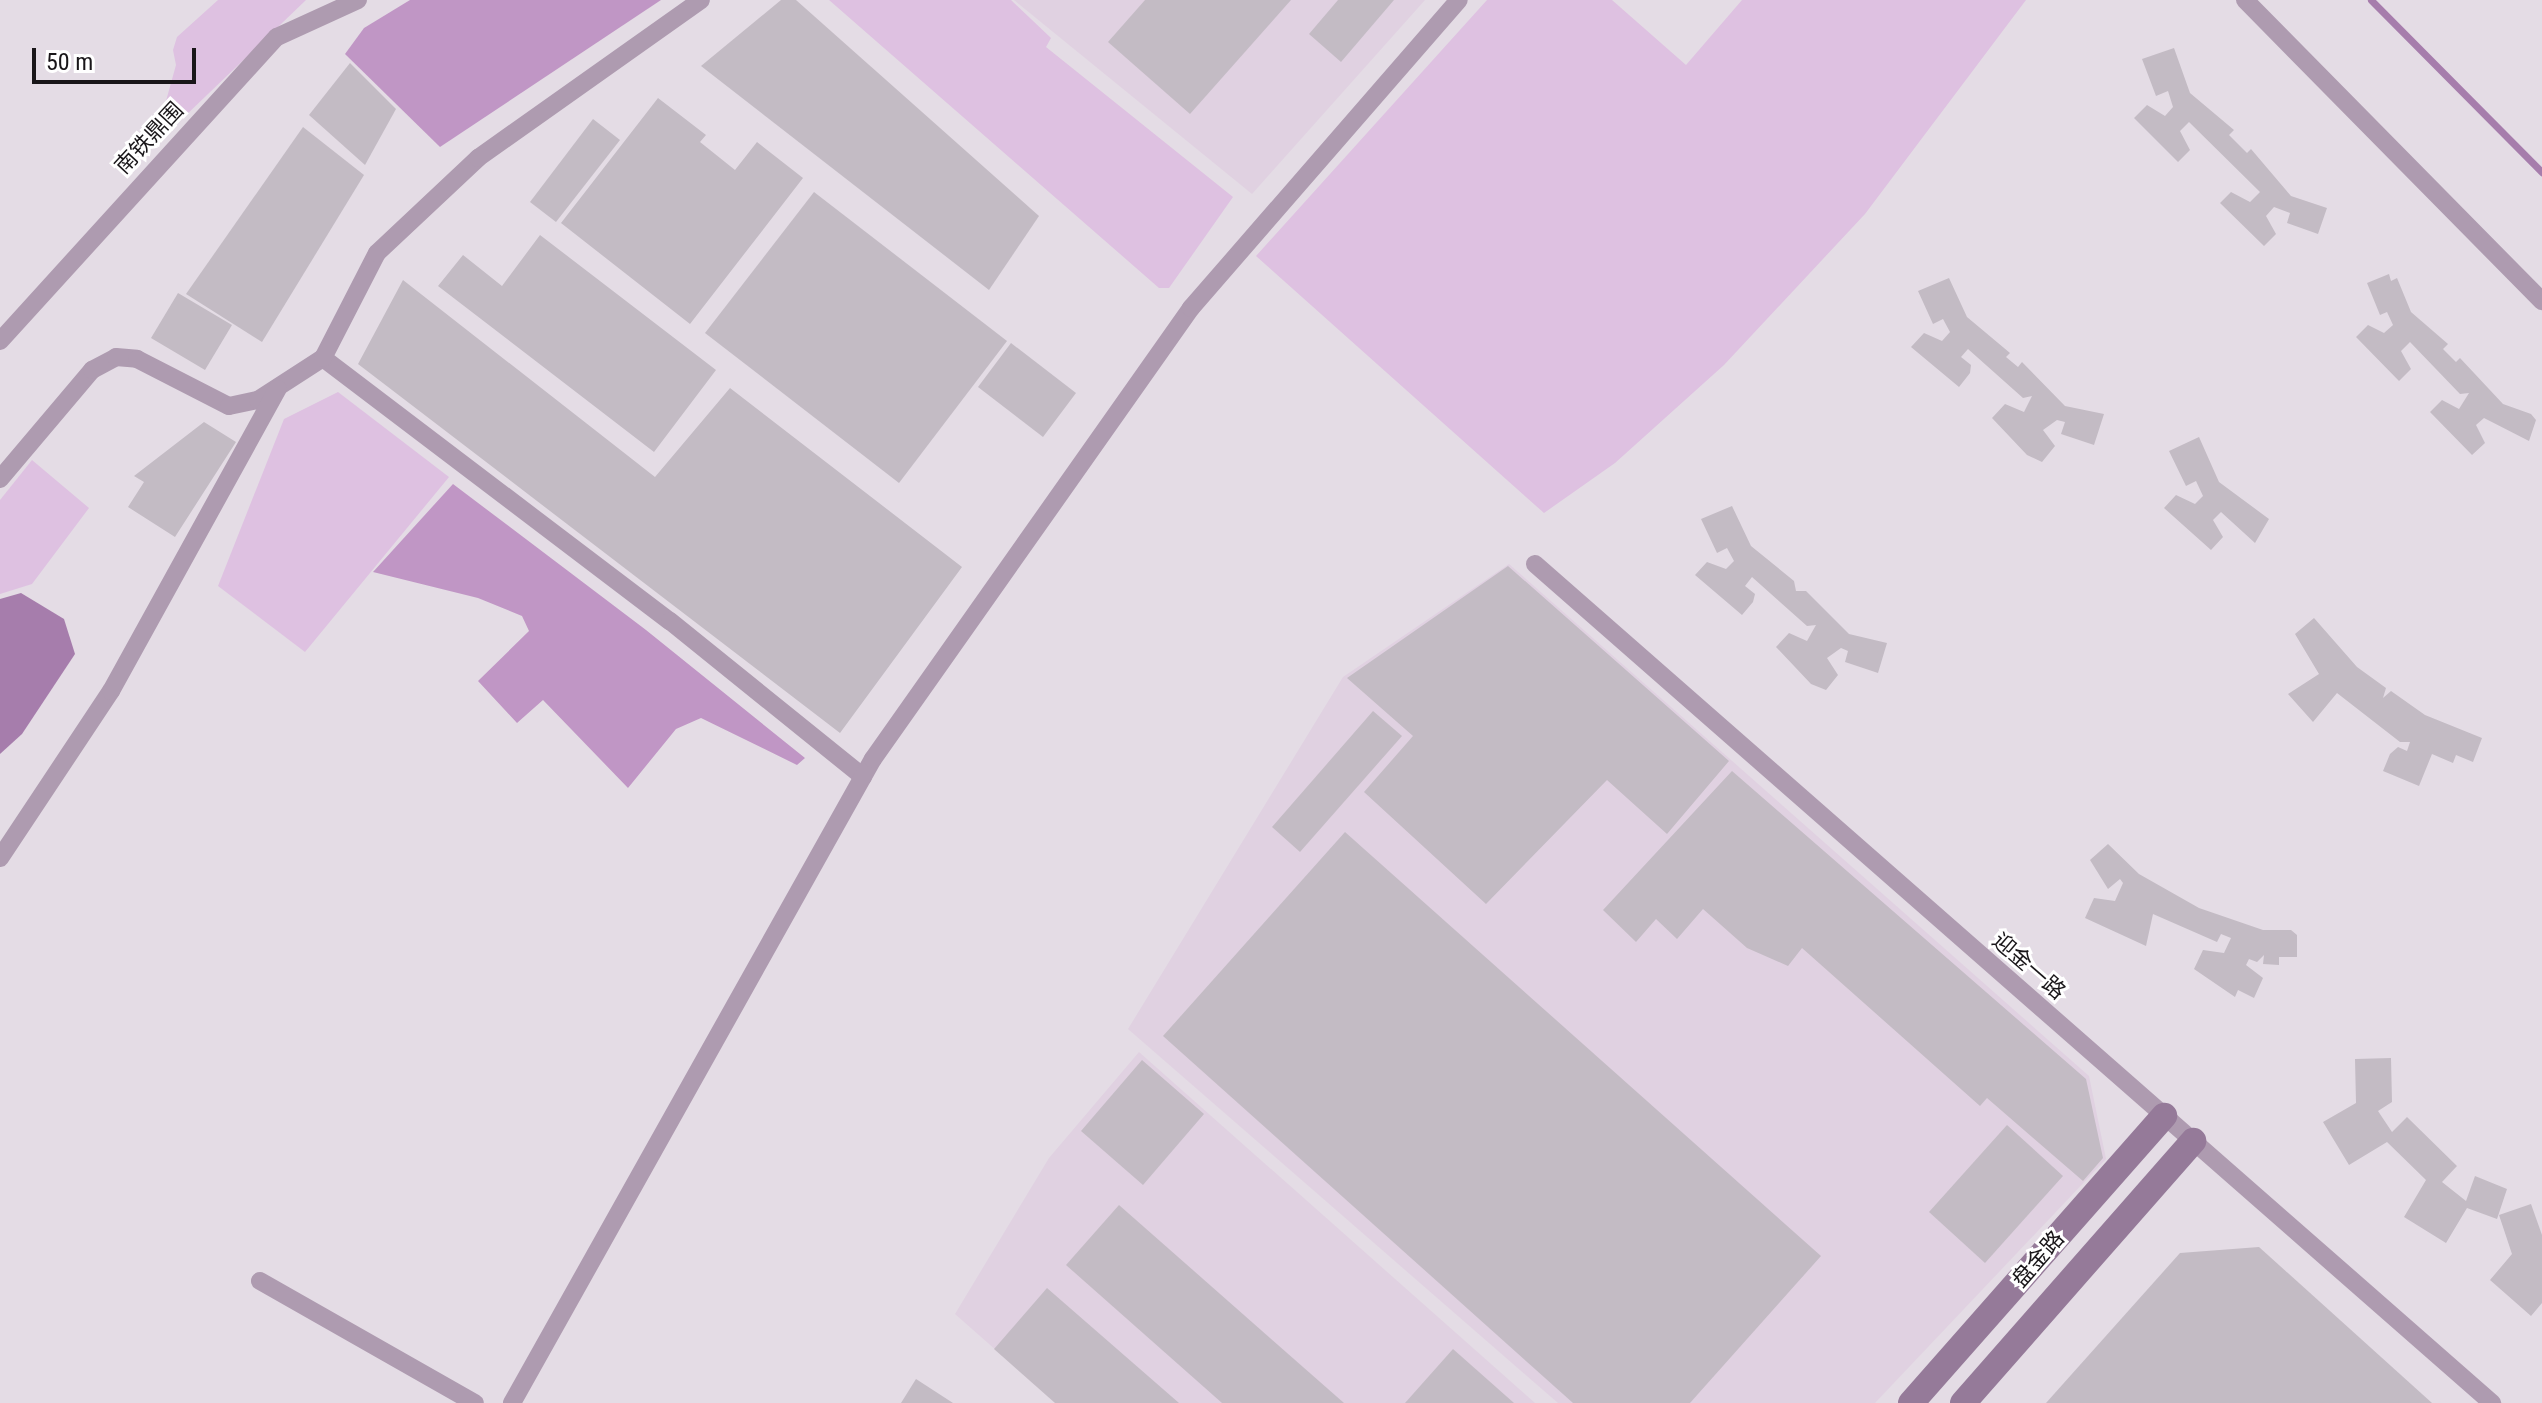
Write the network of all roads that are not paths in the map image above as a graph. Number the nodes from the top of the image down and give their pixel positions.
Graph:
1 (358, 0) edge
2 (701, 0) edge
3 (1459, 0) edge
4 (2245, 0) edge
5 (2542, 301) edge
6 (0, 341) edge
7 (323, 358) junction
8 (279, 386) junction
9 (0, 479) edge
10 (1535, 564) dead end
11 (863, 777) junction
12 (0, 858) edge
13 (2164, 1116) junction
14 (2193, 1141) junction
15 (260, 1281) dead end
16 (475, 1403) edge
17 (512, 1403) edge
18 (1911, 1403) edge
19 (1963, 1403) edge
20 (2492, 1403) edge

1 - 6 street, 南铁鼎围
2 - 7 street
3 - 11 street
4 - 5 street
7 - 8 street
7 - 11 street
8 - 9 street
8 - 12 street
10 - 13 street, 迎金一路
11 - 17 street
13 - 14 street, 迎金一路
13 - 18 street, 盘金路
14 - 19 street, 盘金路
14 - 20 street, 迎金一路
15 - 16 street

